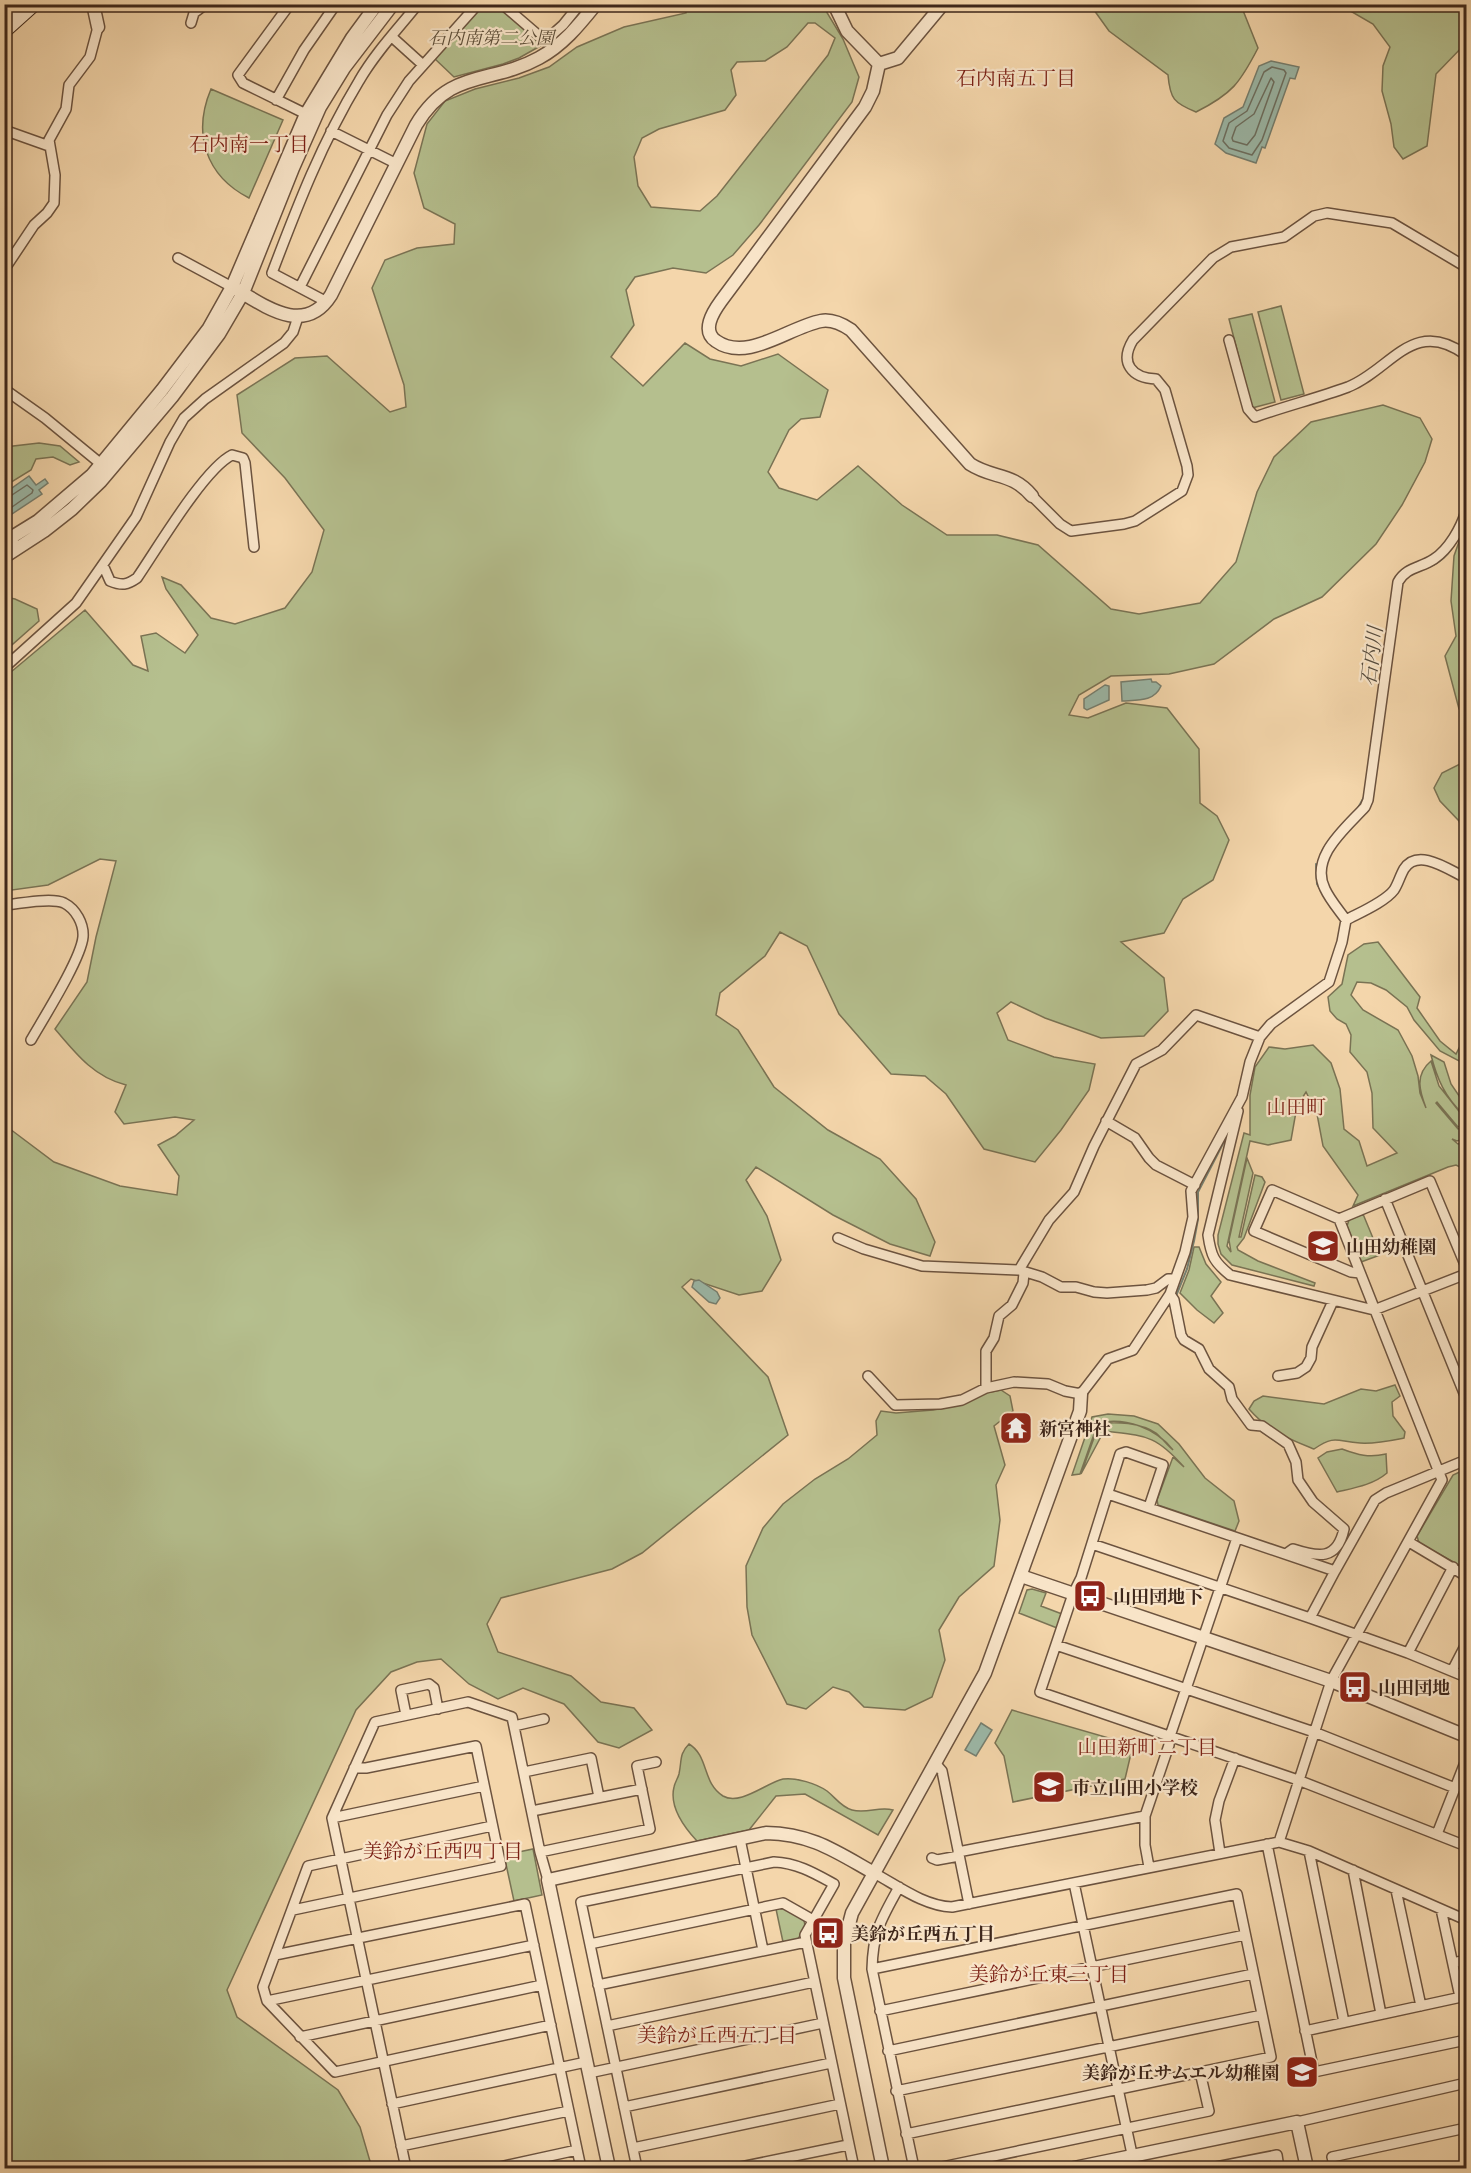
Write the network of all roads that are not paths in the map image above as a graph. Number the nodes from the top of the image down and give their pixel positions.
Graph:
1 (16, 4) edge
2 (34, 4) edge
3 (93, 4) edge
4 (206, 4) edge
5 (290, 4) edge
6 (336, 4) edge
7 (377, 4) edge
8 (393, 4) edge
9 (418, 4) edge
10 (478, 4) edge
11 (502, 4) edge
12 (596, 4) edge
13 (834, 4) edge
14 (943, 4) edge
15 (574, 6) edge
16 (4, 15) edge
17 (191, 23) dead end
18 (98, 27) joint
19 (4, 31) edge
20 (392, 37) junction
21 (879, 64) junction
22 (423, 66) junction
23 (276, 100) junction
24 (306, 114) junction
25 (4, 130) edge
26 (331, 131) junction
27 (49, 146) junction
28 (369, 150) junction
29 (397, 164) junction
30 (178, 258) dead end
31 (1467, 267) edge
32 (4, 270) edge
33 (300, 287) junction
34 (237, 290) junction
35 (327, 302) junction
36 (298, 316) junction
37 (1229, 340) dead end
38 (1467, 355) edge
39 (4, 389) edge
40 (101, 465) junction
41 (1032, 496) joint
42 (1467, 511) edge
43 (9, 539) edge
44 (254, 547) dead end
45 (4, 556) edge
46 (103, 565) junction
47 (4, 668) edge
48 (1467, 878) edge
49 (4, 905) edge
50 (1346, 920) junction
51 (1260, 1037) junction
52 (31, 1040) dead end
53 (1242, 1097) junction
54 (1106, 1121) junction
55 (1195, 1185) junction
56 (1385, 1199) junction
57 (1339, 1219) junction
58 (838, 1238) dead end
59 (1467, 1267) edge
60 (1021, 1271) junction
61 (1360, 1273) junction
62 (1467, 1274) edge
63 (1175, 1279) junction
64 (1423, 1291) junction
65 (1170, 1294) junction
66 (1333, 1301) junction
67 (1374, 1310) junction
68 (868, 1376) dead end
69 (1278, 1376) dead end
70 (986, 1388) junction
71 (1081, 1394) junction
72 (1467, 1398) edge
73 (1467, 1460) edge
74 (1440, 1472) junction
75 (1108, 1494) junction
76 (1149, 1508) junction
77 (1237, 1538) junction
78 (1409, 1542) junction
79 (1092, 1544) junction
80 (1286, 1554) junction
81 (1453, 1567) junction
82 (1335, 1571) junction
83 (1021, 1576) junction
84 (1467, 1576) edge
85 (1219, 1587) junction
86 (1073, 1594) junction
87 (1311, 1618) junction
88 (1357, 1635) junction
89 (1202, 1637) junction
90 (1467, 1644) edge
91 (1056, 1645) junction
92 (1407, 1653) junction
93 (1452, 1671) junction
94 (1467, 1677) edge
95 (1331, 1681) junction
96 (1185, 1688) junction
97 (438, 1708) junction
98 (406, 1715) junction
99 (544, 1719) dead end
100 (514, 1726) junction
101 (1314, 1732) junction
102 (1170, 1736) junction
103 (1467, 1736) edge
104 (1235, 1758) junction
105 (1467, 1760) edge
106 (656, 1762) dead end
107 (935, 1763) junction
108 (354, 1768) junction
109 (524, 1772) junction
110 (1298, 1780) junction
111 (484, 1786) junction
112 (1455, 1788) junction
113 (642, 1789) junction
114 (599, 1797) junction
115 (532, 1811) junction
116 (1145, 1816) junction
117 (332, 1818) junction
118 (492, 1826) junction
119 (1437, 1834) junction
120 (740, 1839) junction
121 (1279, 1842) junction
122 (1267, 1844) junction
123 (1467, 1846) edge
124 (1309, 1851) junction
125 (540, 1852) junction
126 (959, 1854) junction
127 (1220, 1854) junction
128 (932, 1858) dead end
129 (340, 1859) junction
130 (746, 1867) junction
131 (1149, 1867) junction
132 (1353, 1870) junction
133 (874, 1873) junction
134 (548, 1880) junction
135 (1074, 1883) junction
136 (899, 1887) junction
137 (1396, 1890) junction
138 (348, 1899) junction
139 (969, 1904) junction
140 (293, 1910) junction
141 (754, 1910) junction
142 (1441, 1910) junction
143 (813, 1920) junction
144 (1467, 1920) edge
145 (1084, 1926) junction
146 (1245, 1935) junction
147 (357, 1939) junction
148 (806, 1942) junction
149 (590, 1944) junction
150 (534, 1945) junction
151 (762, 1950) junction
152 (275, 1955) junction
153 (1467, 1960) edge
154 (1453, 1964) junction
155 (1092, 1966) junction
156 (872, 1969) junction
157 (1254, 1974) junction
158 (365, 1980) junction
159 (814, 1982) junction
160 (542, 1985) junction
161 (598, 1985) junction
162 (1463, 1997) edge
163 (267, 2001) junction
164 (1421, 2006) junction
165 (1100, 2007) junction
166 (880, 2011) junction
167 (1381, 2014) junction
168 (1262, 2015) junction
169 (374, 2021) junction
170 (1344, 2022) junction
171 (823, 2023) junction
172 (551, 2025) junction
173 (607, 2026) junction
174 (1305, 2031) junction
175 (300, 2037) junction
176 (1467, 2040) edge
177 (1109, 2047) junction
178 (888, 2052) junction
179 (383, 2061) junction
180 (831, 2063) junction
181 (560, 2067) junction
182 (587, 2067) junction
183 (615, 2067) junction
184 (1200, 2072) junction
185 (1467, 2083) edge
186 (1118, 2088) junction
187 (896, 2091) junction
188 (392, 2104) junction
189 (840, 2104) junction
190 (624, 2107) junction
191 (569, 2111) junction
192 (1298, 2122) junction
193 (1467, 2128) edge
194 (1126, 2129) junction
195 (906, 2134) junction
196 (848, 2145) junction
197 (401, 2146) junction
198 (633, 2148) junction
199 (577, 2150) junction
200 (1134, 2162) edge
201 (406, 2169) edge
202 (495, 2169) edge
203 (581, 2169) edge
204 (609, 2169) edge
205 (637, 2169) edge
206 (736, 2169) edge
207 (854, 2169) edge
208 (884, 2169) edge
209 (914, 2169) edge
210 (937, 2169) edge
211 (1074, 2169) edge
212 (1211, 2169) edge
213 (1279, 2169) edge
214 (1307, 2169) edge
215 (1335, 2169) edge

1 - 16 main road
2 - 19 main road
3 - 18 street
4 - 17 street
5 - 23 street
6 - 23 street
7 - 24 street
8 - 34 street
9 - 20 street
10 - 22 street
11 - 15 street
12 - 29 street
13 - 21 street
14 - 21 street
18 - 27 street
20 - 22 street
20 - 26 street
21 - 41 street
22 - 28 street
23 - 24 street
24 - 34 street
25 - 27 street
26 - 28 street
26 - 33 street
27 - 32 street
28 - 29 street
28 - 33 street
29 - 35 street
30 - 34 street
31 - 41 street
33 - 35 street
34 - 36 street
34 - 40 street
34 - 43 street
35 - 36 street
36 - 46 street
37 - 38 street
39 - 40 street
40 - 43 street
42 - 50 street
43 - 45 street
44 - 46 street
46 - 47 street
48 - 50 street
49 - 52 street
50 - 51 street
51 - 53 street
51 - 54 street
53 - 55 street
53 - 66 street
54 - 55 street
54 - 60 street
55 - 63 street
56 - 57 street
56 - 59 street
56 - 64 street
57 - 61 street
57 - 61 street
58 - 60 street
60 - 63 street
60 - 70 street
61 - 67 street
62 - 64 street
63 - 65 street
64 - 67 street
64 - 72 street
65 - 71 street
65 - 80 street
66 - 67 street
66 - 69 street
67 - 74 street
68 - 70 street
70 - 71 street
71 - 83 street
73 - 74 street
74 - 78 street
74 - 82 street
75 - 76 street
75 - 76 street
75 - 79 street
76 - 77 street
77 - 80 street
77 - 85 street
78 - 81 street
78 - 88 street
79 - 85 street
79 - 86 street
80 - 82 street
81 - 84 street
81 - 92 street
82 - 87 street
83 - 86 street
83 - 107 street
85 - 87 street
85 - 89 street
86 - 89 street
86 - 91 street
87 - 88 street
88 - 92 street
88 - 95 street
89 - 95 street
89 - 96 street
90 - 93 street
91 - 96 street
91 - 102 street
92 - 93 street
93 - 94 street
95 - 101 street
95 - 103 street
96 - 101 street
96 - 102 street
97 - 98 street
97 - 98 street
97 - 100 street
98 - 108 street
99 - 100 street
100 - 109 street
101 - 110 street
101 - 112 street
102 - 104 street
102 - 116 street
104 - 110 street
104 - 127 street
105 - 112 street
106 - 113 street
107 - 126 street
107 - 133 street
108 - 111 street
108 - 117 street
109 - 114 street
109 - 115 street
110 - 119 street
110 - 121 street
111 - 117 street
111 - 118 street
112 - 119 street
113 - 114 street
113 - 125 street
114 - 115 street
115 - 125 street
116 - 126 street
116 - 131 street
117 - 129 street
118 - 129 street
118 - 138 street
119 - 123 street
120 - 130 street
120 - 133 street
120 - 134 street
121 - 122 street
121 - 124 street
122 - 127 street
122 - 174 street
124 - 132 street
124 - 170 street
125 - 134 street
126 - 128 street
126 - 139 street
127 - 131 street
129 - 138 street
129 - 140 street
130 - 141 street
130 - 143 street
130 - 149 street
131 - 135 street
132 - 137 street
132 - 167 street
133 - 136 street
133 - 208 street
134 - 182 street
135 - 139 street
135 - 145 street
136 - 139 street
136 - 156 street
137 - 142 street
137 - 164 street
138 - 140 street
138 - 147 street
140 - 152 street
141 - 143 street
141 - 149 street
141 - 151 street
142 - 144 street
142 - 154 street
143 - 148 street
145 - 146 street
145 - 155 street
145 - 156 street
146 - 155 street
146 - 157 street
147 - 150 street
147 - 152 street
147 - 158 street
148 - 151 street
148 - 159 street
149 - 161 street
150 - 158 street
150 - 160 street
151 - 161 street
152 - 163 street
153 - 154 street
154 - 162 street
155 - 165 street
155 - 166 street
156 - 166 street
157 - 165 street
157 - 168 street
158 - 163 street
158 - 169 street
159 - 171 street
159 - 173 street
160 - 169 street
160 - 172 street
161 - 173 street
162 - 164 street
163 - 175 street
164 - 167 street
165 - 177 street
165 - 178 street
166 - 178 street
167 - 170 street
168 - 177 street
168 - 184 street
169 - 175 street
169 - 179 street
170 - 174 street
171 - 180 street
171 - 183 street
172 - 179 street
172 - 181 street
173 - 183 street
174 - 176 street
175 - 179 street
177 - 186 street
177 - 187 street
178 - 187 street
179 - 188 street
180 - 189 street
180 - 190 street
181 - 182 street
181 - 188 street
181 - 191 street
182 - 183 street
182 - 204 street
183 - 190 street
184 - 186 street
184 - 194 street
185 - 192 street
186 - 194 street
186 - 195 street
187 - 195 street
188 - 197 street
189 - 196 street
189 - 198 street
190 - 198 street
191 - 197 street
191 - 199 street
192 - 200 street
192 - 214 street
193 - 215 street
194 - 200 street
194 - 210 street
195 - 209 street
196 - 206 street
196 - 207 street
197 - 201 street
198 - 205 street
199 - 202 street
199 - 203 street
200 - 211 street
212 - 213 street

